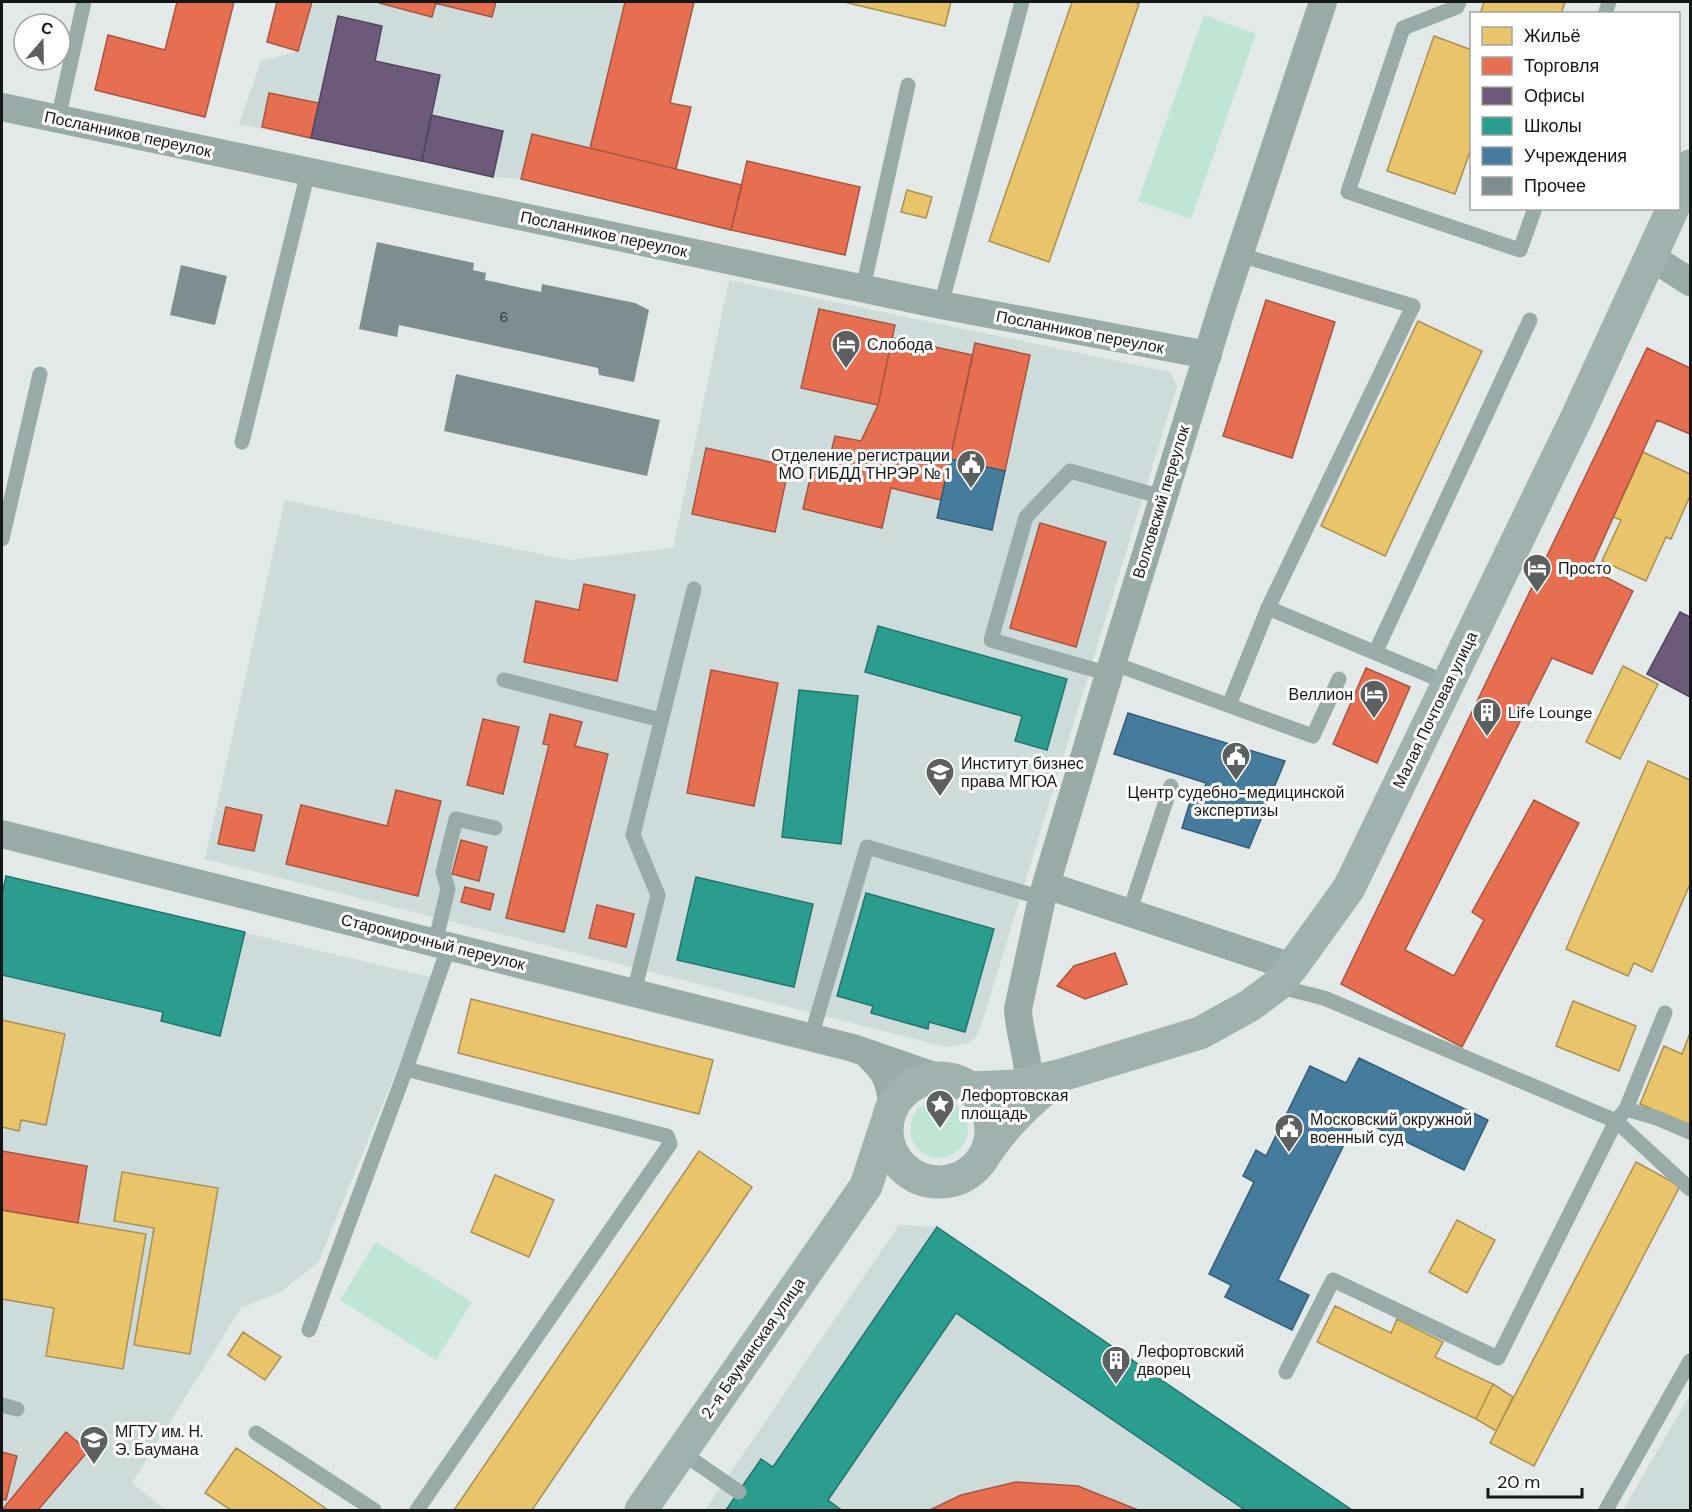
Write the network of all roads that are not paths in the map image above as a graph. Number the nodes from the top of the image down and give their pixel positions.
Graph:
1 (84, 2) edge
2 (1022, 2) edge
3 (1323, 2) edge
4 (1459, 2) edge
5 (908, 85) dead end
6 (2, 107) edge
7 (58, 119) junction
8 (1690, 166) edge
9 (308, 172) junction
10 (1680, 190) edge
11 (1534, 210) edge
12 (1672, 210) edge
13 (1239, 255) junction
14 (1650, 256) junction
15 (1690, 282) edge
16 (863, 288) junction
17 (941, 305) junction
18 (1530, 320) dead end
19 (1208, 355) junction
20 (40, 374) dead end
21 (242, 442) dead end
22 (1162, 497) junction
23 (2, 539) edge
24 (694, 589) dead end
25 (1268, 608) junction
26 (1376, 651) junction
27 (1110, 668) junction
28 (1339, 679) dead end
29 (504, 680) dead end
30 (1449, 683) junction
31 (1229, 705) junction
32 (661, 720) junction
33 (1171, 786) dead end
34 (495, 828) dead end
35 (2, 834) edge
36 (1044, 892) junction
37 (1129, 913) junction
38 (442, 944) junction
39 (1284, 977) junction
40 (633, 992) junction
41 (1665, 1013) dead end
42 (811, 1037) junction
43 (865, 1052) junction
44 (406, 1069) junction
45 (1062, 1076) junction
46 (937, 1077) junction
47 (1029, 1083) junction
48 (971, 1088) junction
49 (889, 1114) junction
50 (1621, 1115) junction
51 (1690, 1132) edge
52 (986, 1154) junction
53 (915, 1176) junction
54 (866, 1186) junction
55 (1690, 1189) edge
56 (309, 1330) dead end
57 (1690, 1361) edge
58 (1286, 1372) dead end
59 (2, 1405) edge
60 (17, 1409) dead end
61 (256, 1433) dead end
62 (681, 1452) junction
63 (738, 1492) dead end
64 (374, 1510) edge
65 (417, 1510) edge
66 (641, 1510) edge
67 (1605, 1510) edge

1 - 7 lane
2 - 17 lane
3 - 13 street, Волховский переулок
4 - 11 lane
5 - 16 lane
6 - 7 street, Посланников переулок
7 - 9 street, Посланников переулок
8 - 10 street
9 - 16 street, Посланников переулок
9 - 21 lane
12 - 14 street, Малая Почтовая улица
13 - 19 street, Волховский переулок
13 - 25 lane
14 - 15 street
14 - 30 street, Малая Почтовая улица
16 - 17 street, Посланников переулок
17 - 19 street, Посланников переулок
18 - 26 lane
19 - 22 street, Волховский переулок
20 - 23 lane
22 - 27 street, Волховский переулок
22 - 27 lane
24 - 32 lane
25 - 26 lane
25 - 31 lane
26 - 30 lane
27 - 31 lane
27 - 36 street, Волховский переулок
28 - 31 lane
29 - 32 lane
30 - 39 street, Малая Почтовая улица
32 - 40 lane
33 - 37 lane
34 - 38 lane
35 - 38 street, Старокирочный переулок
36 - 37 street
36 - 42 lane
36 - 47 street, Волховский переулок
37 - 39 street
38 - 40 street, Старокирочный переулок
38 - 44 lane
39 - 45 street, Малая Почтовая улица
39 - 50 lane
40 - 42 street, Старокирочный переулок
41 - 50 lane
42 - 43 street, Старокирочный переулок
43 - 46 street, Старокирочный переулок
43 - 49 street
44 - 56 lane
44 - 65 lane
45 - 47 street, Малая Почтовая улица
45 - 52 street, Малая Почтовая улица
46 - 48 street
46 - 49 street
47 - 48 street, Малая Почтовая улица
48 - 52 street
49 - 53 street
49 - 54 street, 2-я Бауманская улица
50 - 51 lane
50 - 55 lane
50 - 58 lane
52 - 53 street
53 - 54 street
54 - 62 street, 2-я Бауманская улица
57 - 67 lane
59 - 60 lane
61 - 64 lane
62 - 63 lane
62 - 66 street, 2-я Бауманская улица

